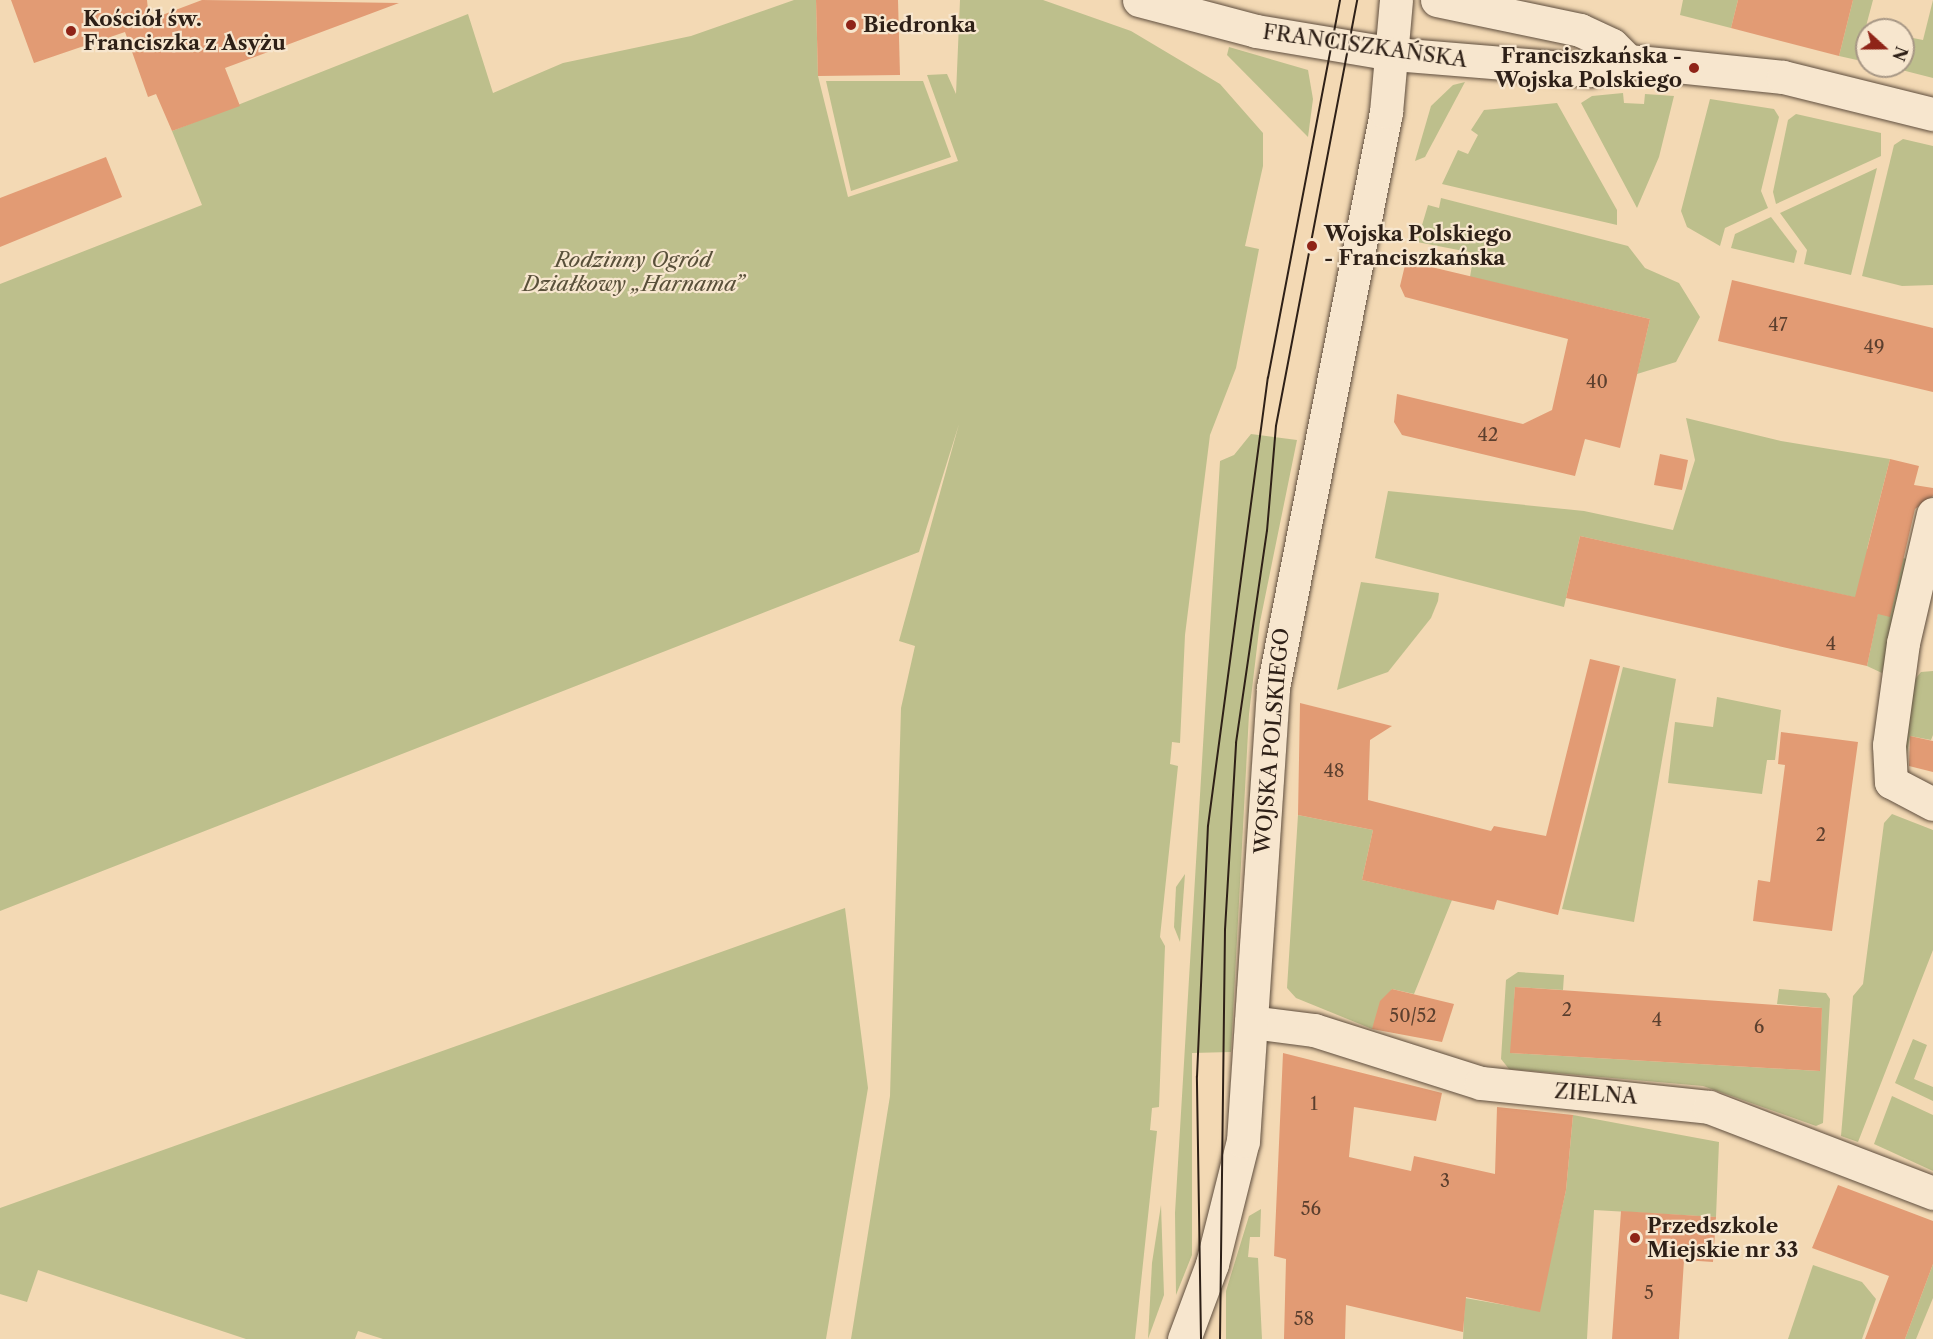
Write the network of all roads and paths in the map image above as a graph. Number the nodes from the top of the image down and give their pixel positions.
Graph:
1 (1140, 0) edge
2 (1395, 0) edge
3 (1437, 0) edge
4 (1394, 54) junction
5 (1628, 62) junction
6 (1933, 114) edge
7 (1933, 514) edge
8 (1933, 804) edge
9 (1251, 1022) junction
10 (1933, 1193) edge
11 (1184, 1339) edge

1 - 4 street, FRANCISZKAŃSKA
2 - 4 street, WOJSKA POLSKIEGO
3 - 5 street
4 - 5 street, FRANCISZKAŃSKA
4 - 9 street, WOJSKA POLSKIEGO
5 - 6 street, FRANCISZKAŃSKA
7 - 8 street
9 - 10 street, ZIELNA
9 - 11 street, WOJSKA POLSKIEGO

